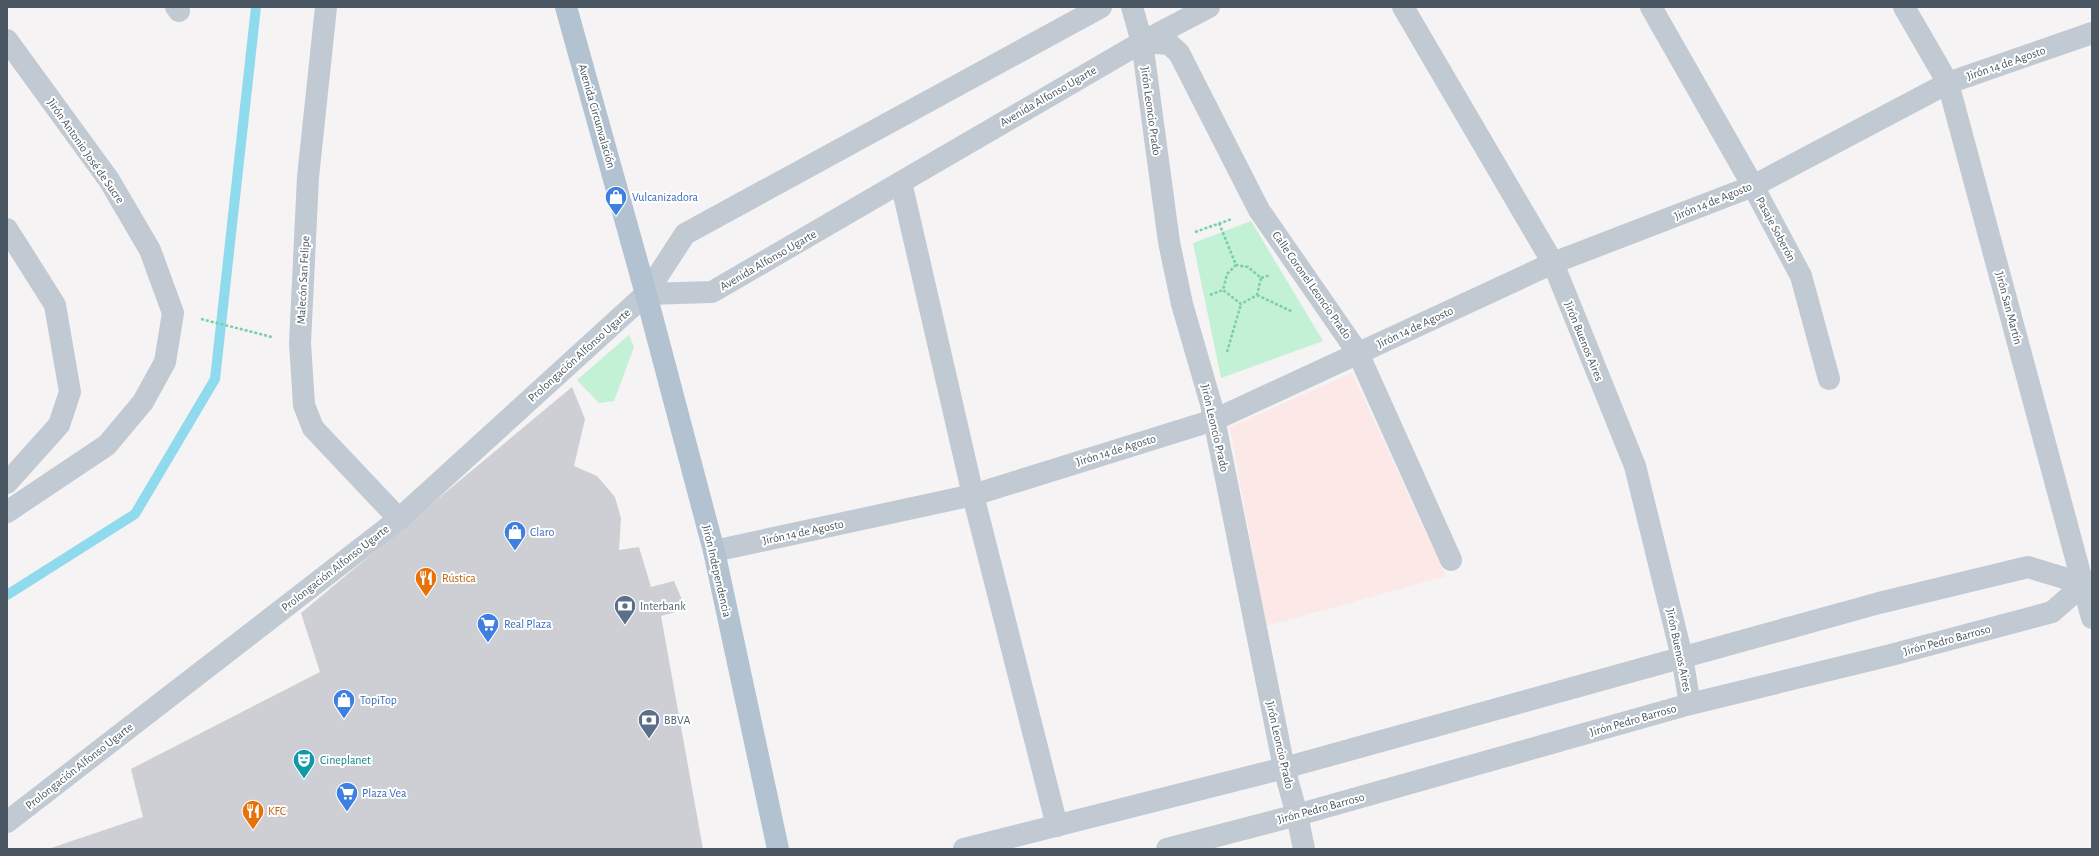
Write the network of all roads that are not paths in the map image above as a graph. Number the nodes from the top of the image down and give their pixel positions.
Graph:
1 (326, 7) edge
2 (566, 7) edge
3 (1101, 7) edge
4 (1132, 7) edge
5 (1209, 7) edge
6 (1403, 7) edge
7 (1651, 7) edge
8 (1904, 7) edge
9 (2092, 33) edge
10 (7, 40) edge
11 (1142, 42) junction
12 (1948, 83) junction
13 (901, 182) junction
14 (1753, 186) junction
15 (7, 229) edge
16 (1553, 263) junction
17 (646, 294) junction
18 (1358, 353) junction
19 (1829, 379) dead end
20 (1214, 420) junction
21 (7, 482) edge
22 (972, 495) junction
23 (7, 512) edge
24 (399, 519) junction
25 (714, 551) junction
26 (1451, 560) dead end
27 (2088, 583) edge
28 (2092, 618) edge
29 (1682, 657) junction
30 (1690, 704) junction
31 (1284, 768) junction
32 (1297, 815) junction
33 (7, 822) edge
34 (1057, 826) junction
35 (778, 849) edge
36 (964, 849) edge
37 (1167, 849) edge
38 (1304, 849) edge

1 - 24 street, Malecón San Felipe
2 - 17 main road, Avenida Circunvalación
3 - 17 street
4 - 11 street, Jirón Leoncio Prado
5 - 11 street, Avenida Alfonso Ugarte
6 - 16 street, Jirón Buenos Aires
7 - 14 street, Pasaje Soberón
8 - 12 street, Jirón San Martín
9 - 12 street, Jirón 14 de Agosto
10 - 23 street, Jirón Antonio José de Sucre
11 - 13 street, Avenida Alfonso Ugarte
11 - 18 street, Calle Coronel Leoncio Prado
11 - 20 street, Jirón Leoncio Prado
12 - 14 street, Jirón 14 de Agosto
12 - 27 street, Jirón San Martín
13 - 17 street, Avenida Alfonso Ugarte
13 - 22 street
14 - 16 street, Jirón 14 de Agosto
14 - 19 street, Pasaje Soberón
15 - 21 street
16 - 18 street, Jirón 14 de Agosto
16 - 29 street, Jirón Buenos Aires
17 - 24 street, Prolongación Alfonso Ugarte
17 - 25 main road, Jirón Independencia
18 - 20 street, Jirón 14 de Agosto
18 - 26 street, Calle Coronel Leoncio Prado
20 - 22 street, Jirón 14 de Agosto
20 - 31 street, Jirón Leoncio Prado
22 - 25 street, Jirón 14 de Agosto
22 - 34 street
24 - 33 street, Prolongación Alfonso Ugarte
25 - 35 main road, Jirón Independencia
27 - 28 street, Jirón San Martín
27 - 29 street
27 - 30 street, Jirón Pedro Barroso
29 - 30 street, Jirón Buenos Aires
29 - 31 street
30 - 32 street, Jirón Pedro Barroso
31 - 32 street, Jirón Leoncio Prado
31 - 34 street
32 - 37 street, Jirón Pedro Barroso
32 - 38 street, Jirón Leoncio Prado
34 - 36 street

